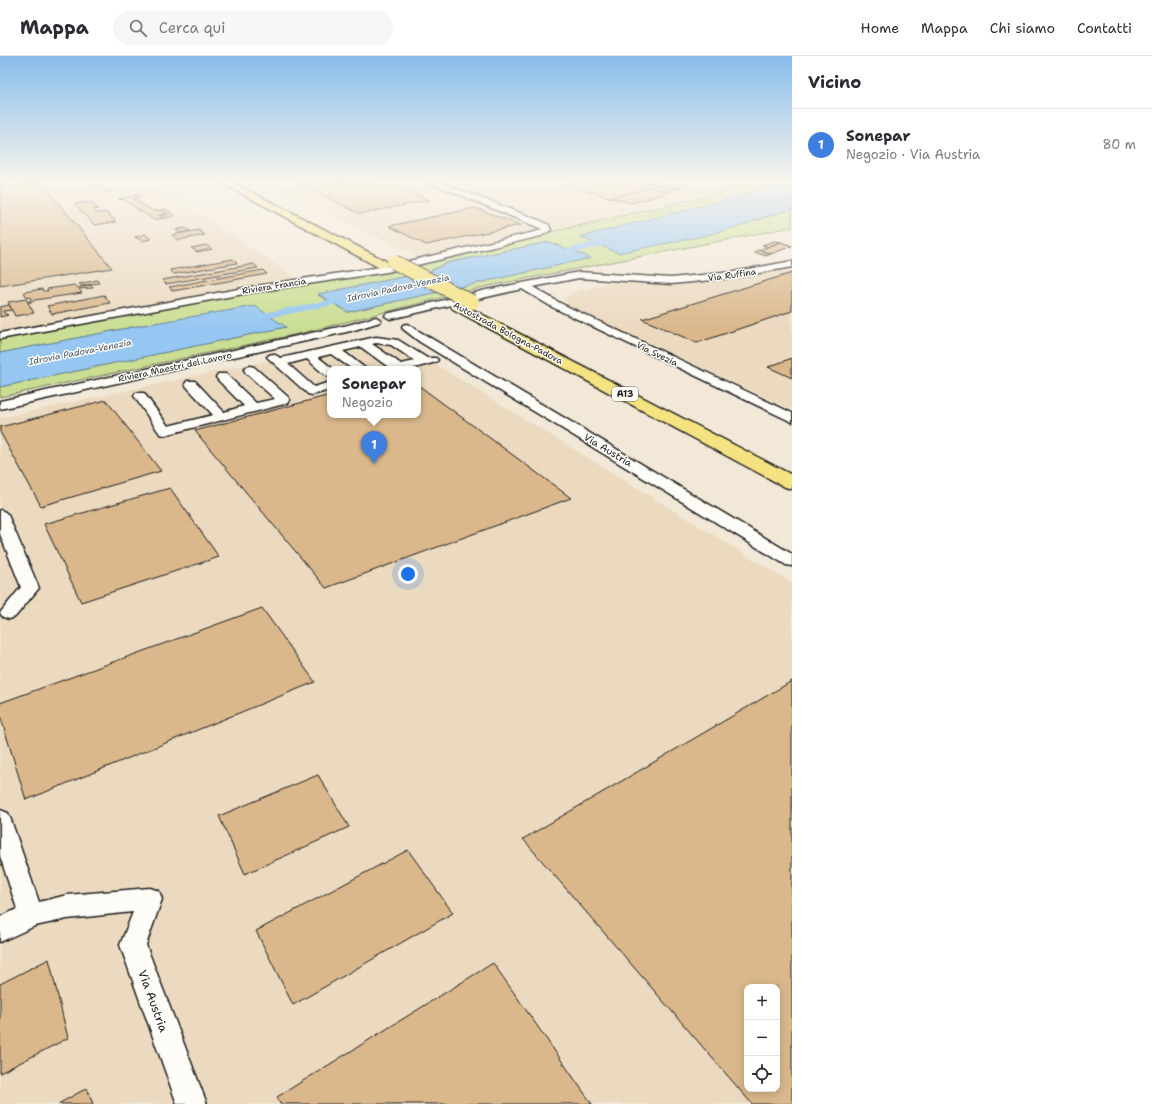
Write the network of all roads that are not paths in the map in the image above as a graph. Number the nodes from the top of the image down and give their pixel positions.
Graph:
1 (323, 231) edge
2 (329, 231) edge
3 (544, 231) edge
4 (388, 263) junction
5 (792, 264) edge
6 (671, 281) joint
7 (524, 285) junction
8 (465, 304) junction
9 (419, 309) junction
10 (390, 316) junction
11 (407, 323) junction
12 (394, 330) joint
13 (0, 336) edge
14 (424, 340) junction
15 (363, 343) junction
16 (334, 350) junction
17 (309, 355) junction
18 (450, 356) junction
19 (426, 362) junction
20 (356, 366) edge
21 (394, 366) edge
22 (410, 366) edge
23 (250, 370) dead end
24 (327, 370) edge
25 (222, 377) dead end
26 (191, 384) dead end
27 (327, 387) edge
28 (140, 396) dead end
29 (0, 405) edge
30 (253, 408) junction
31 (221, 416) junction
32 (792, 418) edge
33 (792, 469) edge
34 (792, 483) edge
35 (0, 515) edge
36 (792, 561) edge
37 (9, 613) dead end
38 (0, 820) edge
39 (31, 915) junction
40 (0, 930) edge
41 (192, 1104) edge

1 - 4 highway, Autostrada Bologna-Padova / A13
2 - 4 highway, Autostrada Bologna-Padova / A13
3 - 13 street, Riviera Francia
4 - 8 highway, Autostrada Bologna-Padova / A13
5 - 6 street, Via Ruffina
6 - 7 street, Riviera Maestri del Lavoro
7 - 9 street, Riviera Maestri del Lavoro
7 - 32 street, Via Svezia
8 - 33 highway, Autostrada Bologna-Padova / A13
8 - 34 highway, Autostrada Bologna-Padova / A13
9 - 10 street, Riviera Maestri del Lavoro
9 - 11 street, Riviera Maestri del Lavoro
10 - 11 street, Riviera Maestri del Lavoro
10 - 29 street, Riviera Maestri del Lavoro
11 - 12 street, Riviera Maestri del Lavoro
11 - 14 street, Via Austria
12 - 14 street, Via Austria
14 - 18 street, Via Austria
15 - 16 street
15 - 19 street
15 - 21 street
16 - 17 street
16 - 20 street
17 - 24 street
17 - 27 street
18 - 19 street
18 - 36 street, Via Austria
19 - 22 street
23 - 30 street
25 - 30 street
26 - 31 street
28 - 31 street
30 - 31 street
35 - 37 street
38 - 39 street
39 - 40 street
39 - 41 street, Via Austria

